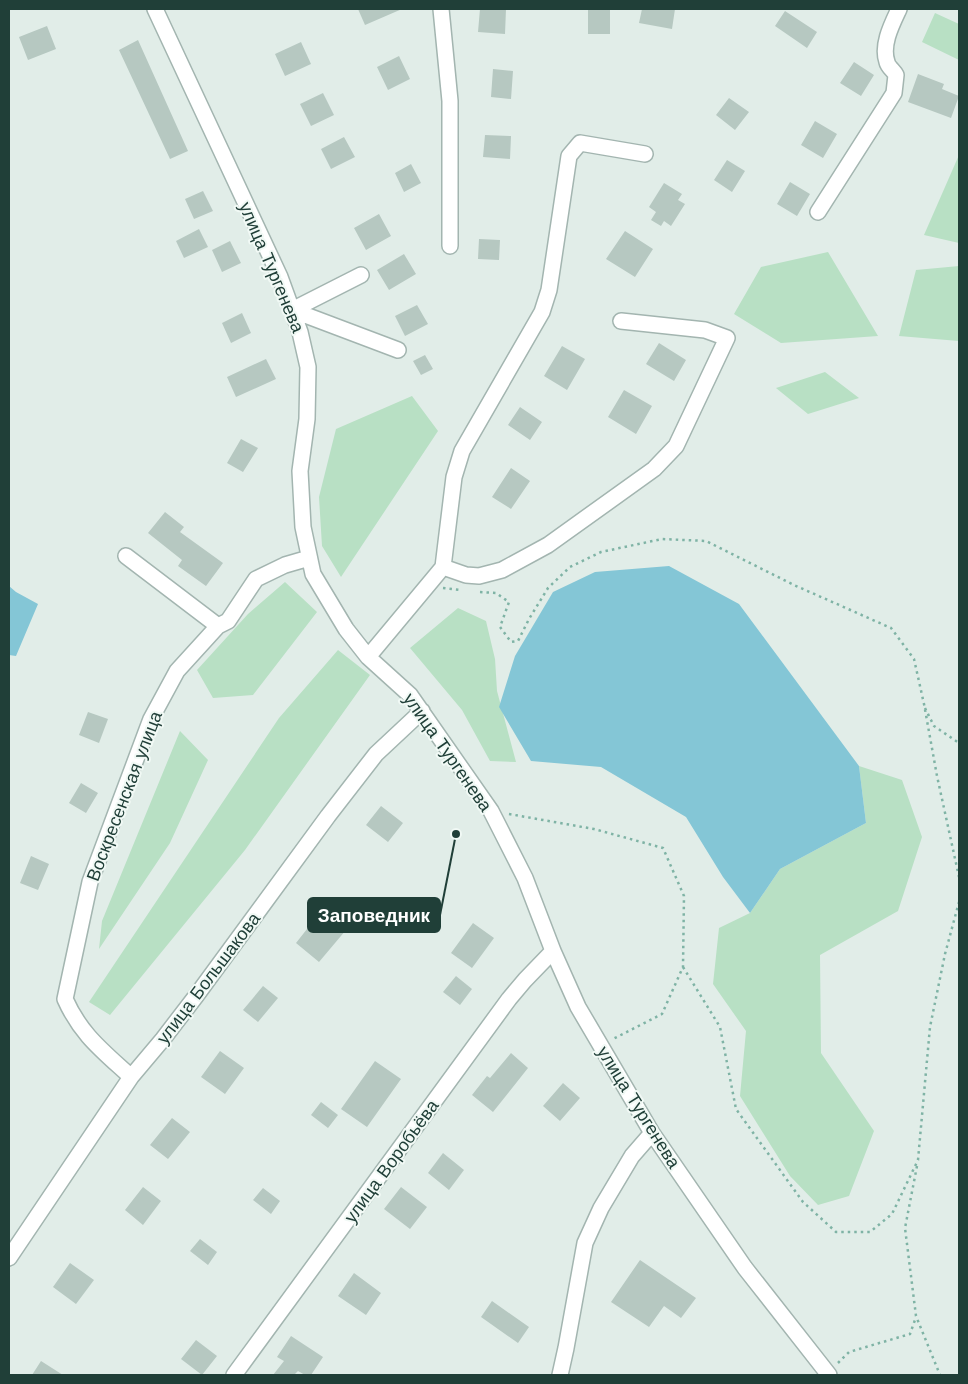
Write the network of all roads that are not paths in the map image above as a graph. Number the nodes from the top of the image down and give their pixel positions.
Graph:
1 (155, 9) edge
2 (441, 9) edge
3 (899, 9) edge
4 (645, 154) dead end
5 (818, 212) dead end
6 (450, 246) dead end
7 (361, 275) dead end
8 (292, 310) junction
9 (621, 321) dead end
10 (398, 350) dead end
11 (126, 556) dead end
12 (309, 558) junction
13 (443, 567) junction
14 (218, 626) junction
15 (368, 657) junction
16 (422, 711) junction
17 (553, 951) junction
18 (131, 1077) junction
19 (652, 1133) junction
20 (9, 1258) edge
21 (234, 1375) edge
22 (560, 1375) edge
23 (827, 1375) edge

1 - 8 street, улица Тургенева
2 - 6 street
3 - 5 street
4 - 13 street
7 - 8 street
8 - 10 street
8 - 12 street, улица Тургенева
9 - 13 street
11 - 14 street
12 - 14 street, Воскресенская улица
12 - 15 street, улица Тургенева
13 - 15 street
14 - 18 street, Воскресенская улица
15 - 16 street, улица Тургенева
16 - 17 street, улица Тургенева
16 - 18 street, улица Большакова
17 - 19 street, улица Тургенева
17 - 21 street, улица Воробьёва
18 - 20 street, улица Большакова
19 - 22 street
19 - 23 street, улица Тургенева

